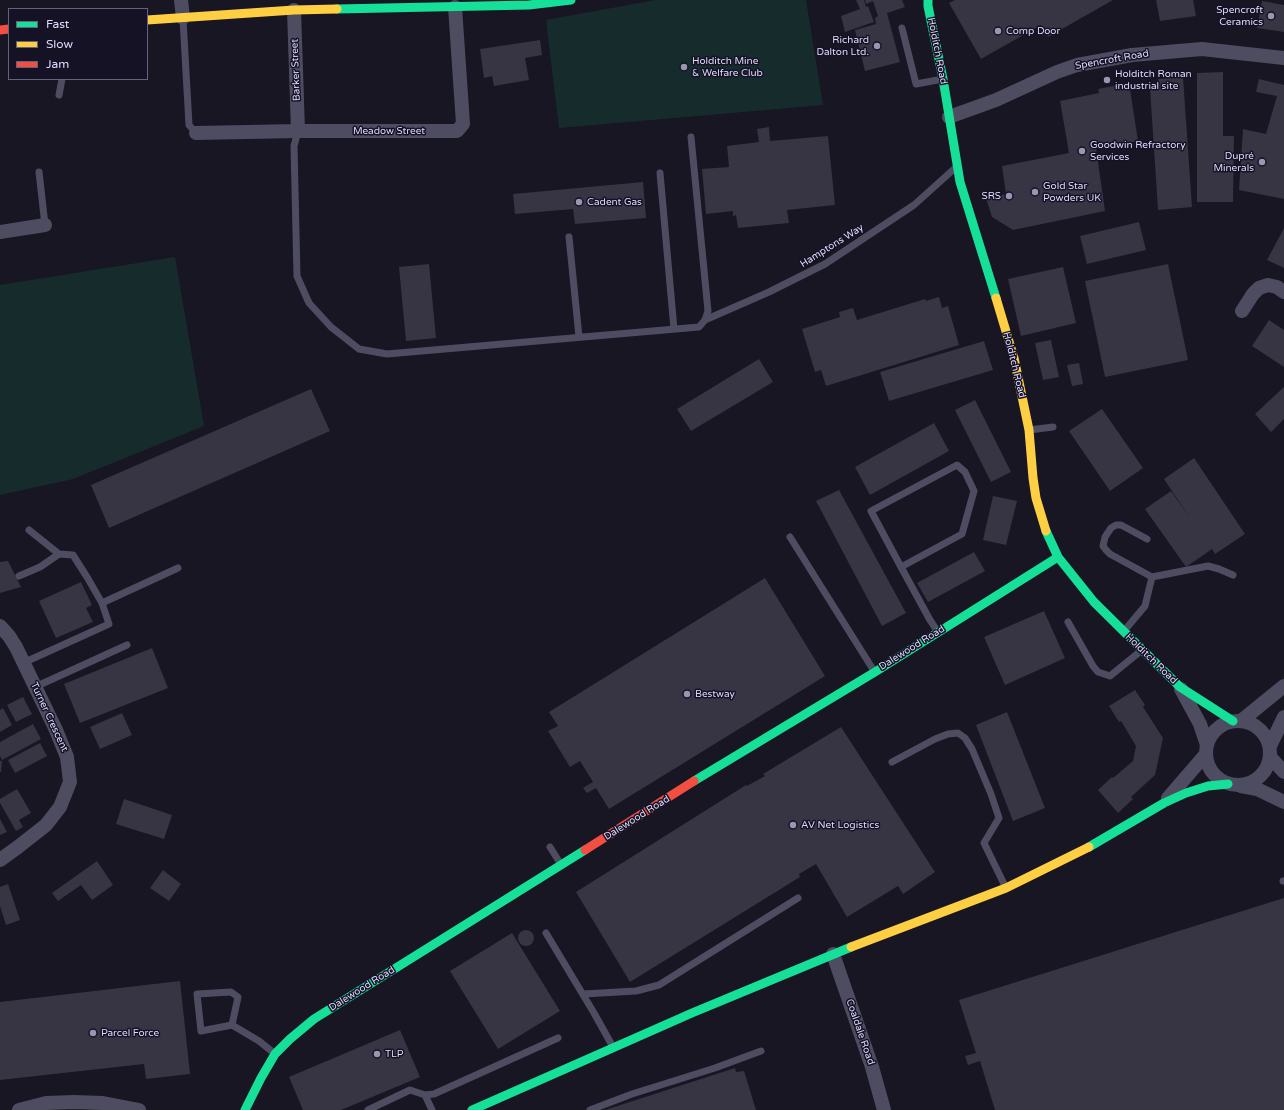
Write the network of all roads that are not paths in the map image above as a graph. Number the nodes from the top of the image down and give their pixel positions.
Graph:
1 (182, 0) edge
2 (571, 0) edge
3 (928, 0) edge
4 (487, 3) edge
5 (369, 5) edge
6 (455, 7) junction
7 (294, 10) junction
8 (183, 18) junction
9 (148, 20) edge
10 (902, 28) dead end
11 (1284, 58) edge
12 (943, 79) junction
13 (62, 80) edge
14 (59, 95) dead end
15 (949, 118) junction
16 (298, 131) junction
17 (196, 133) joint
18 (691, 137) dead end
19 (957, 167) junction
20 (39, 172) dead end
21 (660, 172) dead end
22 (45, 225) joint
23 (0, 232) edge
24 (569, 237) dead end
25 (1284, 292) edge
26 (1242, 311) dead end
27 (705, 320) junction
28 (674, 329) junction
29 (579, 337) junction
30 (1053, 427) dead end
31 (1029, 430) junction
32 (30, 530) dead end
33 (790, 537) dead end
34 (1146, 539) dead end
35 (59, 554) junction
36 (1058, 557) junction
37 (902, 567) junction
38 (178, 568) dead end
39 (1233, 575) dead end
40 (19, 576) dead end
41 (1152, 577) junction
42 (102, 603) junction
43 (1068, 622) dead end
44 (0, 626) edge
45 (938, 632) junction
46 (1124, 632) junction
47 (127, 645) dead end
48 (1142, 650) junction
49 (23, 663) junction
50 (875, 672) junction
51 (1284, 686) edge
52 (35, 687) junction
53 (1180, 687) junction
54 (1284, 717) edge
55 (1237, 721) junction
56 (1207, 750) junction
57 (1270, 751) junction
58 (892, 762) dead end
59 (1284, 772) edge
60 (1232, 784) junction
61 (1284, 802) edge
62 (1164, 803) junction
63 (550, 847) dead end
64 (0, 860) edge
65 (561, 865) junction
66 (1006, 888) junction
67 (798, 898) dead end
68 (546, 933) dead end
69 (833, 954) junction
70 (583, 994) junction
71 (232, 1024) junction
72 (558, 1038) dead end
73 (613, 1048) junction
74 (761, 1051) dead end
75 (275, 1054) junction
76 (426, 1095) junction
77 (19, 1110) edge
78 (139, 1110) edge
79 (245, 1110) edge
80 (368, 1110) edge
81 (432, 1110) edge
82 (472, 1110) edge
83 (590, 1110) edge
84 (884, 1110) edge

1 - 8 street
2 - 4 street
3 - 12 street, Holditch Road
4 - 6 street
5 - 6 street
5 - 7 street
6 - 16 street, Meadow Street
7 - 8 street
7 - 16 street, Barker Street
8 - 9 street
8 - 17 lane
10 - 12 lane
11 - 15 street, Spencroft Road
12 - 15 street, Holditch Road
13 - 14 lane
15 - 19 street, Holditch Road
16 - 17 street, Meadow Street
16 - 29 lane, Hamptons Way
18 - 27 lane
19 - 27 lane, Hamptons Way
19 - 31 street, Holditch Road
20 - 22 lane
21 - 28 lane
22 - 23 street
24 - 29 lane
25 - 26 street
27 - 28 lane, Hamptons Way
28 - 29 lane, Hamptons Way
30 - 31 lane
31 - 36 street, Holditch Road
32 - 35 lane
33 - 50 lane
34 - 41 lane
35 - 40 lane
35 - 42 lane
36 - 45 street, Dalewood Road
36 - 46 street, Holditch Road
37 - 37 lane
37 - 45 lane
38 - 42 lane
39 - 41 lane
41 - 46 lane
42 - 49 lane
43 - 48 lane
44 - 49 street, Turner Crescent
45 - 50 street, Dalewood Road
46 - 48 street, Holditch Road
47 - 52 lane
48 - 53 street, Holditch Road
49 - 52 street, Turner Crescent
50 - 65 street, Dalewood Road
51 - 55 street
52 - 64 street, Turner Crescent
53 - 55 street, Holditch Road
53 - 56 street, Holditch Road
54 - 57 street
55 - 56 street
55 - 57 street
56 - 60 street
56 - 62 street
57 - 59 street
57 - 60 street
58 - 66 lane
60 - 61 street
60 - 62 street
62 - 66 street
63 - 65 lane
65 - 75 street, Dalewood Road
66 - 69 street
67 - 70 lane
68 - 70 lane
69 - 73 street
69 - 84 street, Coaldale Road
70 - 73 lane
71 - 71 lane
71 - 75 lane
72 - 76 lane
73 - 82 street
74 - 83 lane
75 - 79 street, Dalewood Road
76 - 80 lane
76 - 81 lane
77 - 78 street

